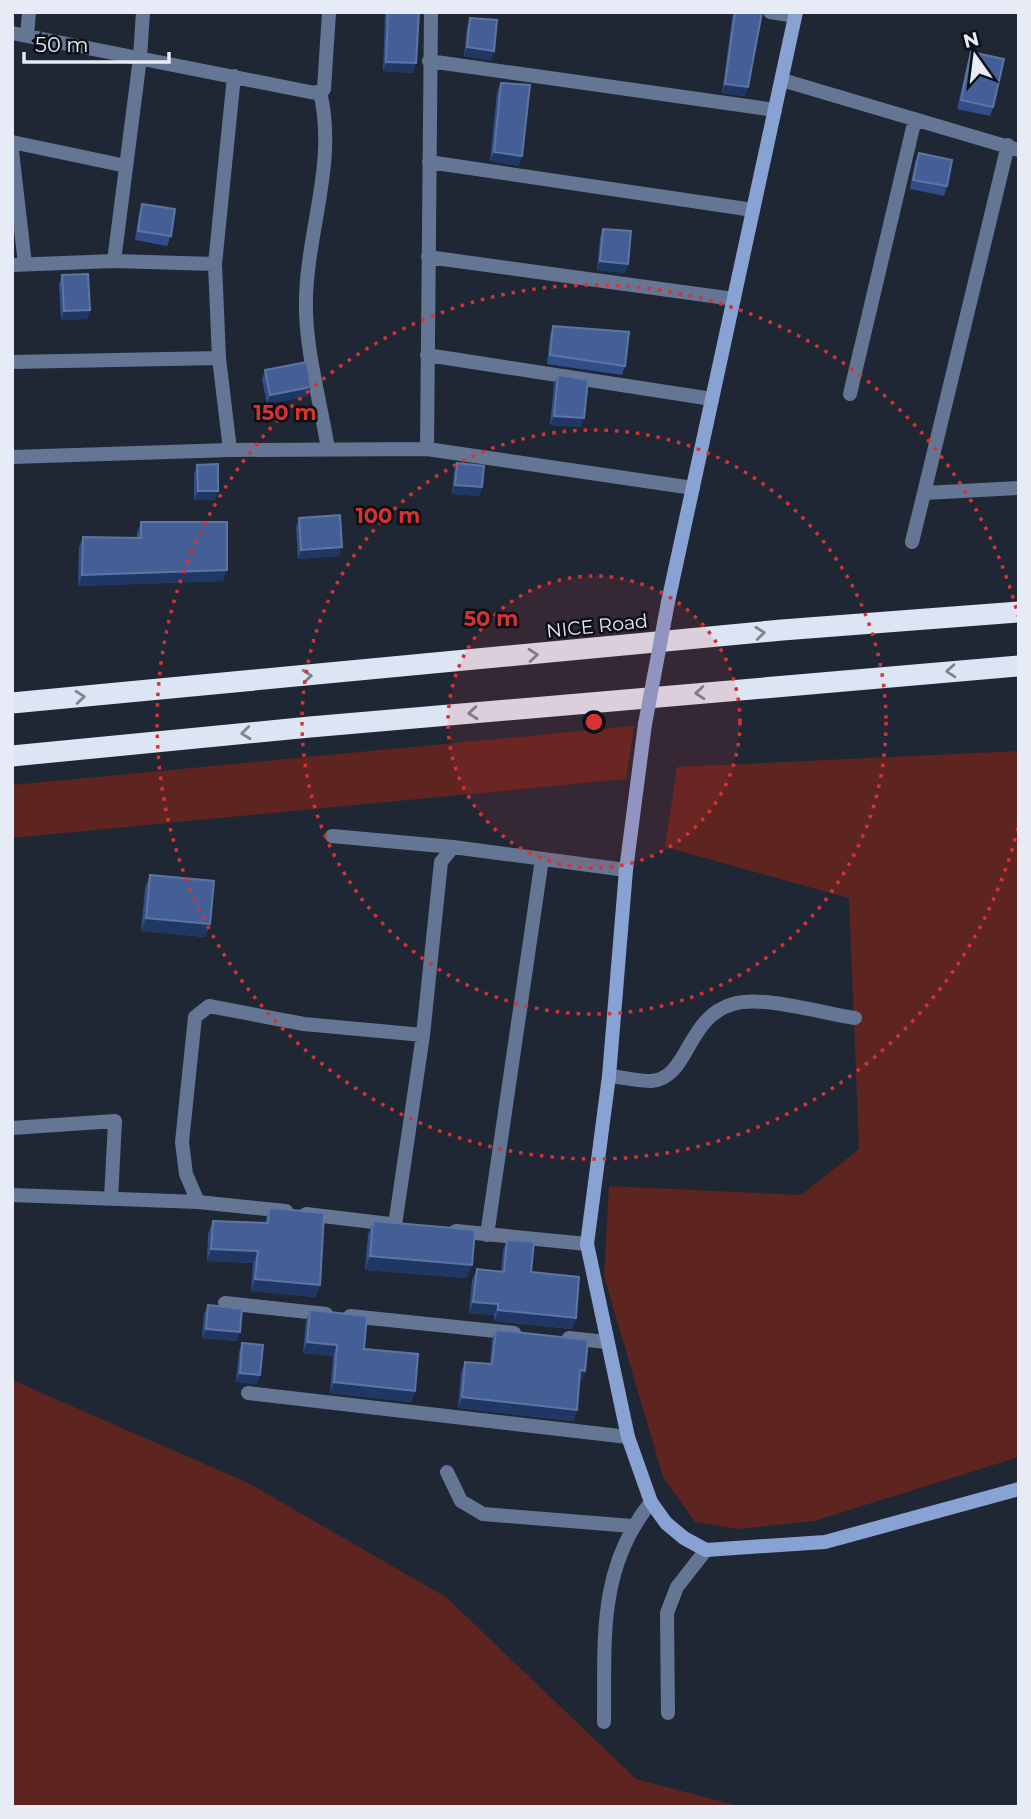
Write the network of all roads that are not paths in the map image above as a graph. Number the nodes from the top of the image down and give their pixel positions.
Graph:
1 (29, 12) edge
2 (142, 12) edge
3 (330, 12) edge
4 (431, 12) edge
5 (770, 12) edge
6 (796, 14) edge
7 (20, 34) edge
8 (140, 58) junction
9 (429, 61) junction
10 (234, 76) junction
11 (782, 80) junction
12 (320, 92) junction
13 (775, 110) junction
14 (915, 119) junction
15 (12, 142) edge
16 (1013, 148) edge
17 (12, 151) edge
18 (429, 162) junction
19 (126, 166) junction
20 (753, 210) junction
21 (428, 257) junction
22 (114, 261) junction
23 (215, 264) junction
24 (19, 265) edge
25 (734, 299) junction
26 (427, 355) junction
27 (219, 358) junction
28 (12, 362) edge
29 (850, 394) dead end
30 (712, 399) junction
31 (328, 449) junction
32 (427, 449) junction
33 (230, 450) junction
34 (12, 457) edge
35 (693, 488) junction
36 (1019, 488) edge
37 (925, 492) junction
38 (912, 542) dead end
39 (1019, 612) edge
40 (1019, 667) edge
41 (12, 703) edge
42 (12, 757) edge
43 (332, 836) dead end
44 (453, 847) junction
45 (542, 859) junction
46 (626, 870) junction
47 (855, 1018) dead end
48 (424, 1035) junction
49 (609, 1076) junction
50 (12, 1128) edge
51 (12, 1195) edge
52 (111, 1199) junction
53 (198, 1202) junction
54 (435, 1229) edge
55 (486, 1235) junction
56 (587, 1244) junction
57 (225, 1303) dead end
58 (524, 1334) edge
59 (552, 1336) edge
60 (606, 1342) junction
61 (248, 1393) dead end
62 (628, 1437) junction
63 (447, 1472) dead end
64 (1019, 1489) edge
65 (651, 1502) junction
66 (632, 1526) junction
67 (706, 1550) junction
68 (668, 1713) dead end
69 (604, 1721) dead end

1 - 7 street
2 - 8 street
3 - 12 street
4 - 9 street
5 - 6 street
6 - 11 street
7 - 8 street
8 - 10 street
8 - 19 street
9 - 13 street
9 - 18 street
10 - 12 street
10 - 23 street
11 - 13 street
11 - 14 street
12 - 31 street
13 - 20 street
14 - 16 street
14 - 29 street
15 - 19 street
16 - 37 street
17 - 24 street
18 - 20 street
18 - 21 street
19 - 22 street
20 - 25 street
21 - 25 street
21 - 26 street
22 - 23 street
22 - 24 street
23 - 27 street
25 - 30 street
26 - 30 street
26 - 32 street
27 - 28 street
27 - 33 street
30 - 35 street
31 - 32 street
31 - 33 street
32 - 35 street
33 - 34 street
35 - 46 street, bridge
36 - 37 street
37 - 38 street
41 -> 39 highway, NICE Road
40 -> 42 highway
43 - 44 street
44 - 45 street
44 - 48 street
45 - 46 street
45 - 55 street
46 - 49 street
47 - 49 street
48 - 53 street
48 - 53 street
49 - 56 street
50 - 52 street
51 - 52 street
52 - 53 street
54 - 55 street
55 - 56 street
56 - 60 street
57 - 58 street
59 - 60 street
60 - 62 street
61 - 62 street
62 - 65 street
63 - 66 street
64 - 67 street
65 - 66 street
65 - 67 street
66 - 69 street
67 - 68 street

